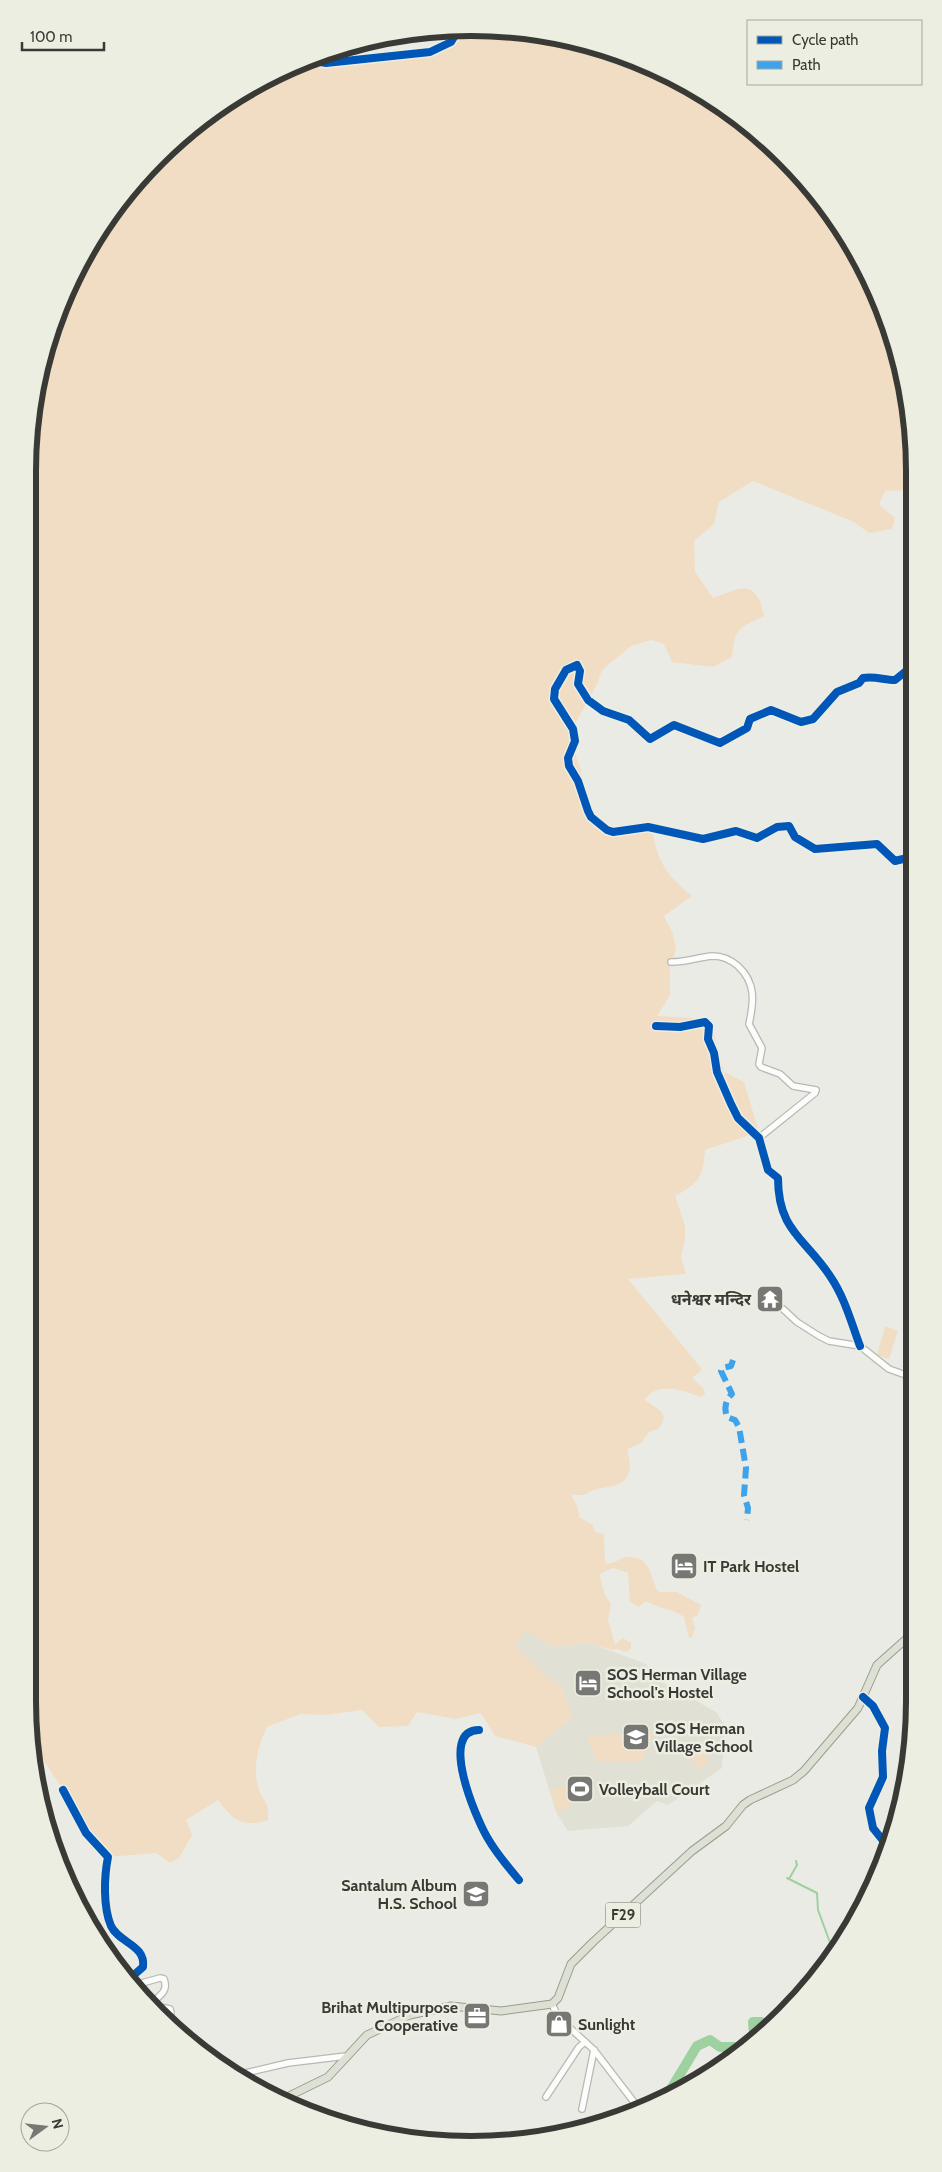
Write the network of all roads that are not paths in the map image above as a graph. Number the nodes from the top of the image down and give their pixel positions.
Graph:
1 (454, 37) edge
2 (322, 62) edge
3 (906, 671) edge
4 (906, 858) edge
5 (671, 962) dead end
6 (656, 1026) dead end
7 (759, 1138) junction
8 (783, 1309) dead end
9 (860, 1346) junction
10 (906, 1375) edge
11 (906, 1639) edge
12 (863, 1697) junction
13 (479, 1730) dead end
14 (63, 1790) dead end
15 (883, 1841) edge
16 (519, 1880) dead end
17 (134, 1975) edge
18 (140, 1983) edge
19 (156, 2000) edge
20 (552, 2004) junction
21 (585, 2042) junction
22 (594, 2050) junction
23 (346, 2056) junction
24 (246, 2073) edge
25 (289, 2096) edge
26 (546, 2097) dead end
27 (635, 2104) edge
28 (582, 2109) dead end

1 - 2 street
3 - 4 street
5 - 7 street
6 - 7 street
7 - 9 street
8 - 9 street
9 - 10 street
11 - 12 main road, F29
12 - 15 street
12 - 20 main road, F29
13 - 16 street
14 - 17 street
18 - 19 street
20 - 21 street
20 - 23 main road
21 - 22 street
21 - 26 street
22 - 27 street
22 - 28 street
23 - 24 street
23 - 25 main road

